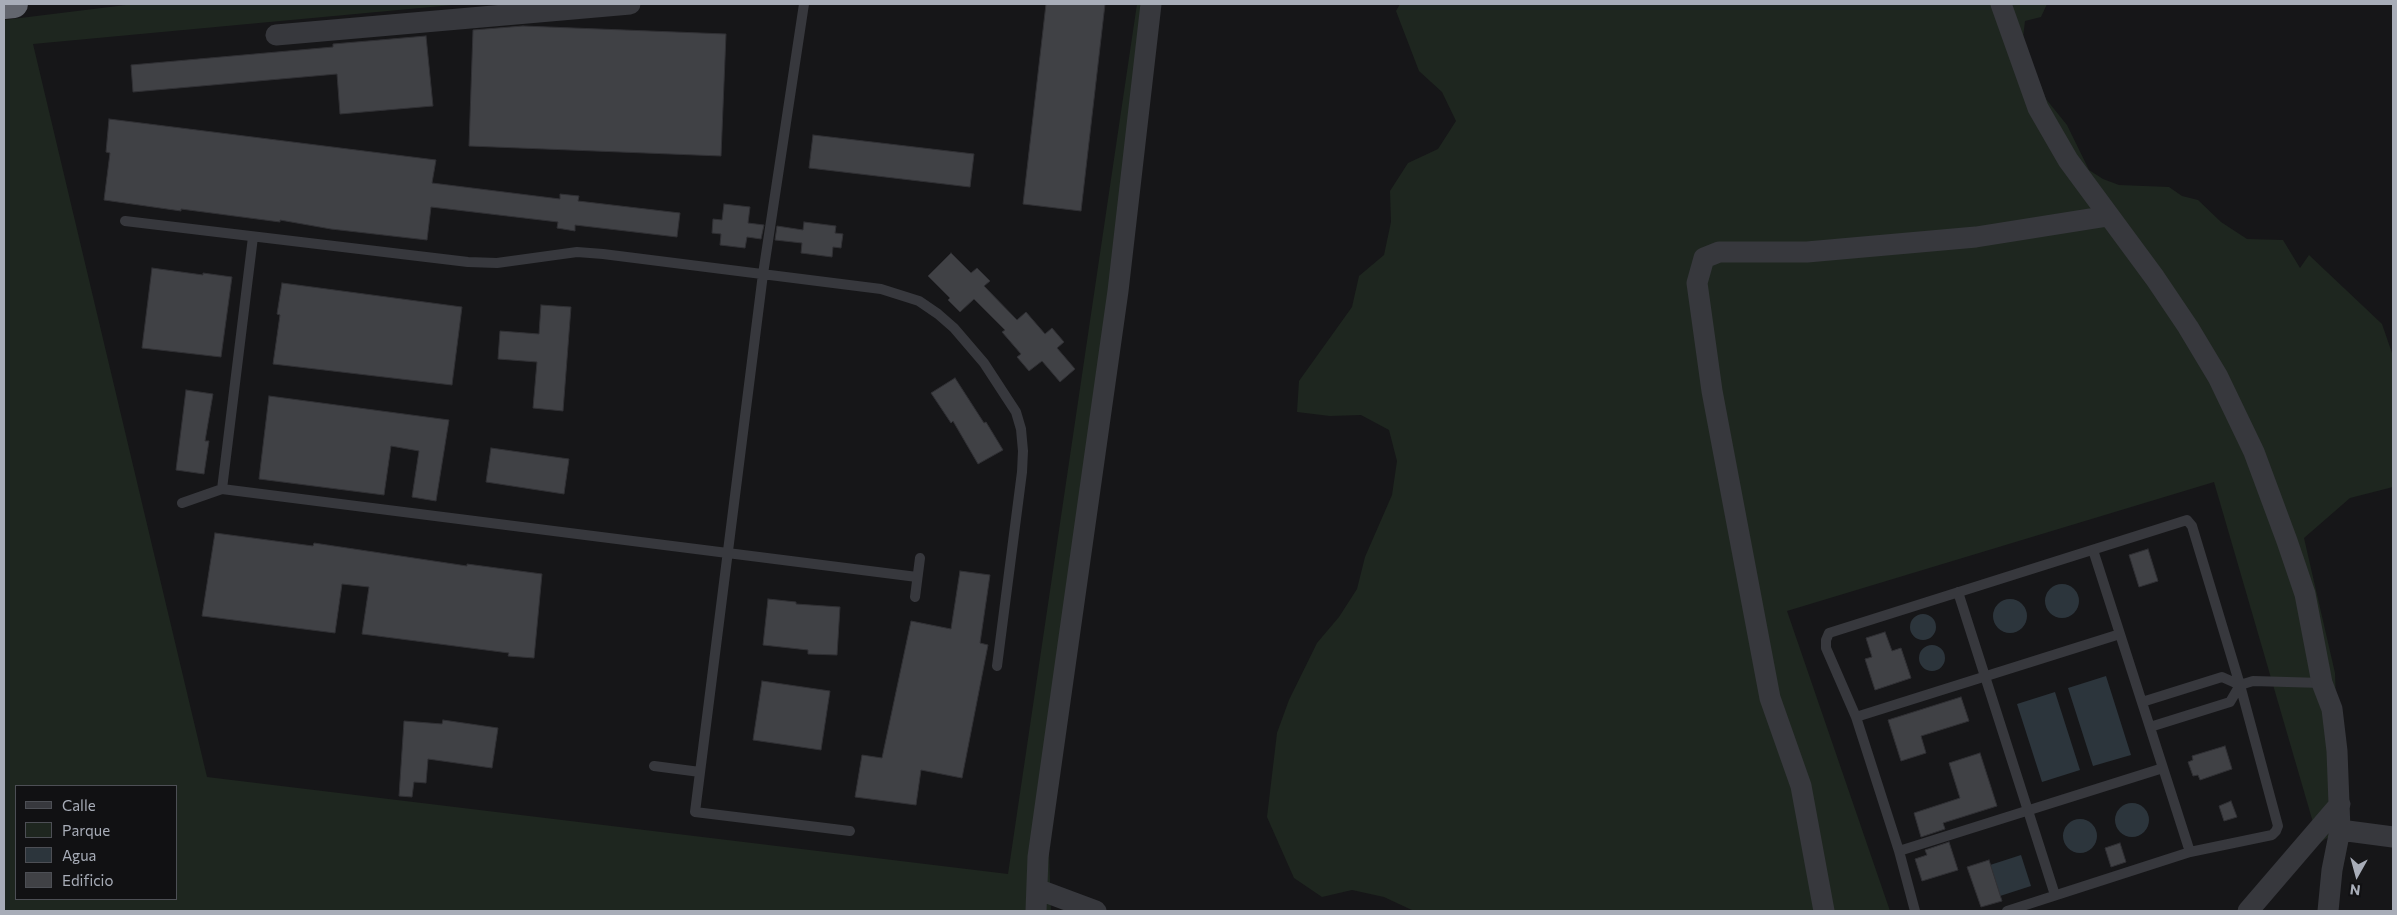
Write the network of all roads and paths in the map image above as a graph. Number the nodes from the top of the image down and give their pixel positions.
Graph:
1 (14, 4) edge
2 (630, 4) edge
3 (804, 4) edge
4 (1151, 4) edge
5 (2001, 4) edge
6 (4, 5) edge
7 (276, 35) dead end
8 (2108, 216) junction
9 (125, 221) dead end
10 (254, 237) junction
11 (763, 274) junction
12 (222, 490) junction
13 (182, 503) dead end
14 (2093, 550) junction
15 (728, 553) junction
16 (920, 558) dead end
17 (917, 577) junction
18 (1958, 592) junction
19 (914, 597) dead end
20 (2120, 634) junction
21 (998, 666) dead end
22 (1985, 676) junction
23 (2322, 683) junction
24 (2240, 685) junction
25 (2142, 702) junction
26 (1856, 717) junction
27 (2150, 727) junction
28 (654, 766) dead end
29 (2163, 768) junction
30 (700, 772) junction
31 (2340, 804) junction
32 (2028, 810) junction
33 (2340, 830) junction
34 (850, 831) dead end
35 (2393, 837) edge
36 (1899, 851) junction
37 (2190, 852) junction
38 (1037, 888) junction
39 (2055, 895) junction
40 (1036, 911) edge
41 (1096, 911) edge
42 (1824, 911) edge
43 (1915, 911) edge
44 (2007, 911) edge
45 (2248, 911) edge
46 (2328, 911) edge

1 - 6 highway
2 - 7 street
3 - 11 lane
4 - 38 street
5 - 8 street
8 - 23 street
8 - 42 street
9 - 10 lane
10 - 11 lane
10 - 12 lane
11 - 15 lane
11 - 21 lane
12 - 13 lane
12 - 15 lane
14 - 18 lane
14 - 20 lane
14 - 24 lane
15 - 17 lane
15 - 30 lane
16 - 17 lane
17 - 19 lane
18 - 22 lane
18 - 26 lane
20 - 22 lane
20 - 25 lane
22 - 26 lane
22 - 32 lane
23 - 24 lane
23 - 31 street
24 - 25 lane
24 - 27 lane
24 - 37 lane
25 - 27 lane
26 - 36 lane
27 - 29 lane
28 - 30 lane
29 - 32 lane
29 - 37 lane
30 - 34 lane
31 - 33 street
31 - 45 street
32 - 36 lane
32 - 39 lane
33 - 35 street
33 - 46 street
36 - 43 lane
37 - 39 lane
38 - 40 street
38 - 41 street
39 - 44 lane

